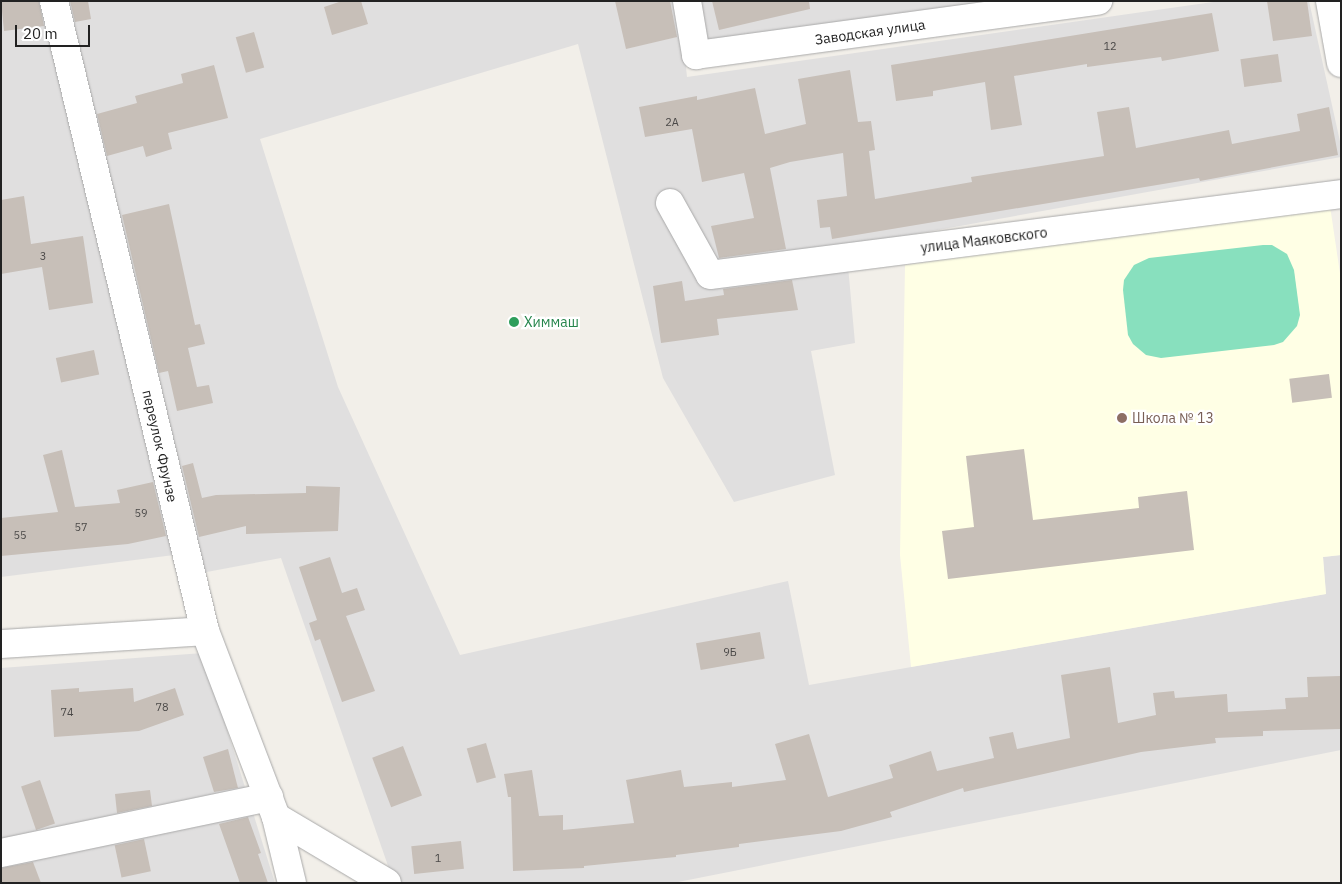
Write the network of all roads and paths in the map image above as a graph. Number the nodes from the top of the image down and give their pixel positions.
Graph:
1 (54, 1) edge
2 (687, 1) edge
3 (1098, 1) edge
4 (1330, 1) edge
5 (1341, 63) edge
6 (1341, 194) edge
7 (670, 203) dead end
8 (205, 631) junction
9 (1, 644) edge
10 (272, 807) junction
11 (1, 853) edge
12 (292, 883) edge
13 (387, 883) edge

1 - 8 street, переулок Фрунзе
2 - 3 street, Заводская улица
4 - 5 street
6 - 7 street, улица Маяковского
8 - 9 street
8 - 10 street, переулок Фрунзе
10 - 11 street
10 - 12 street, переулок Фрунзе
10 - 13 street

